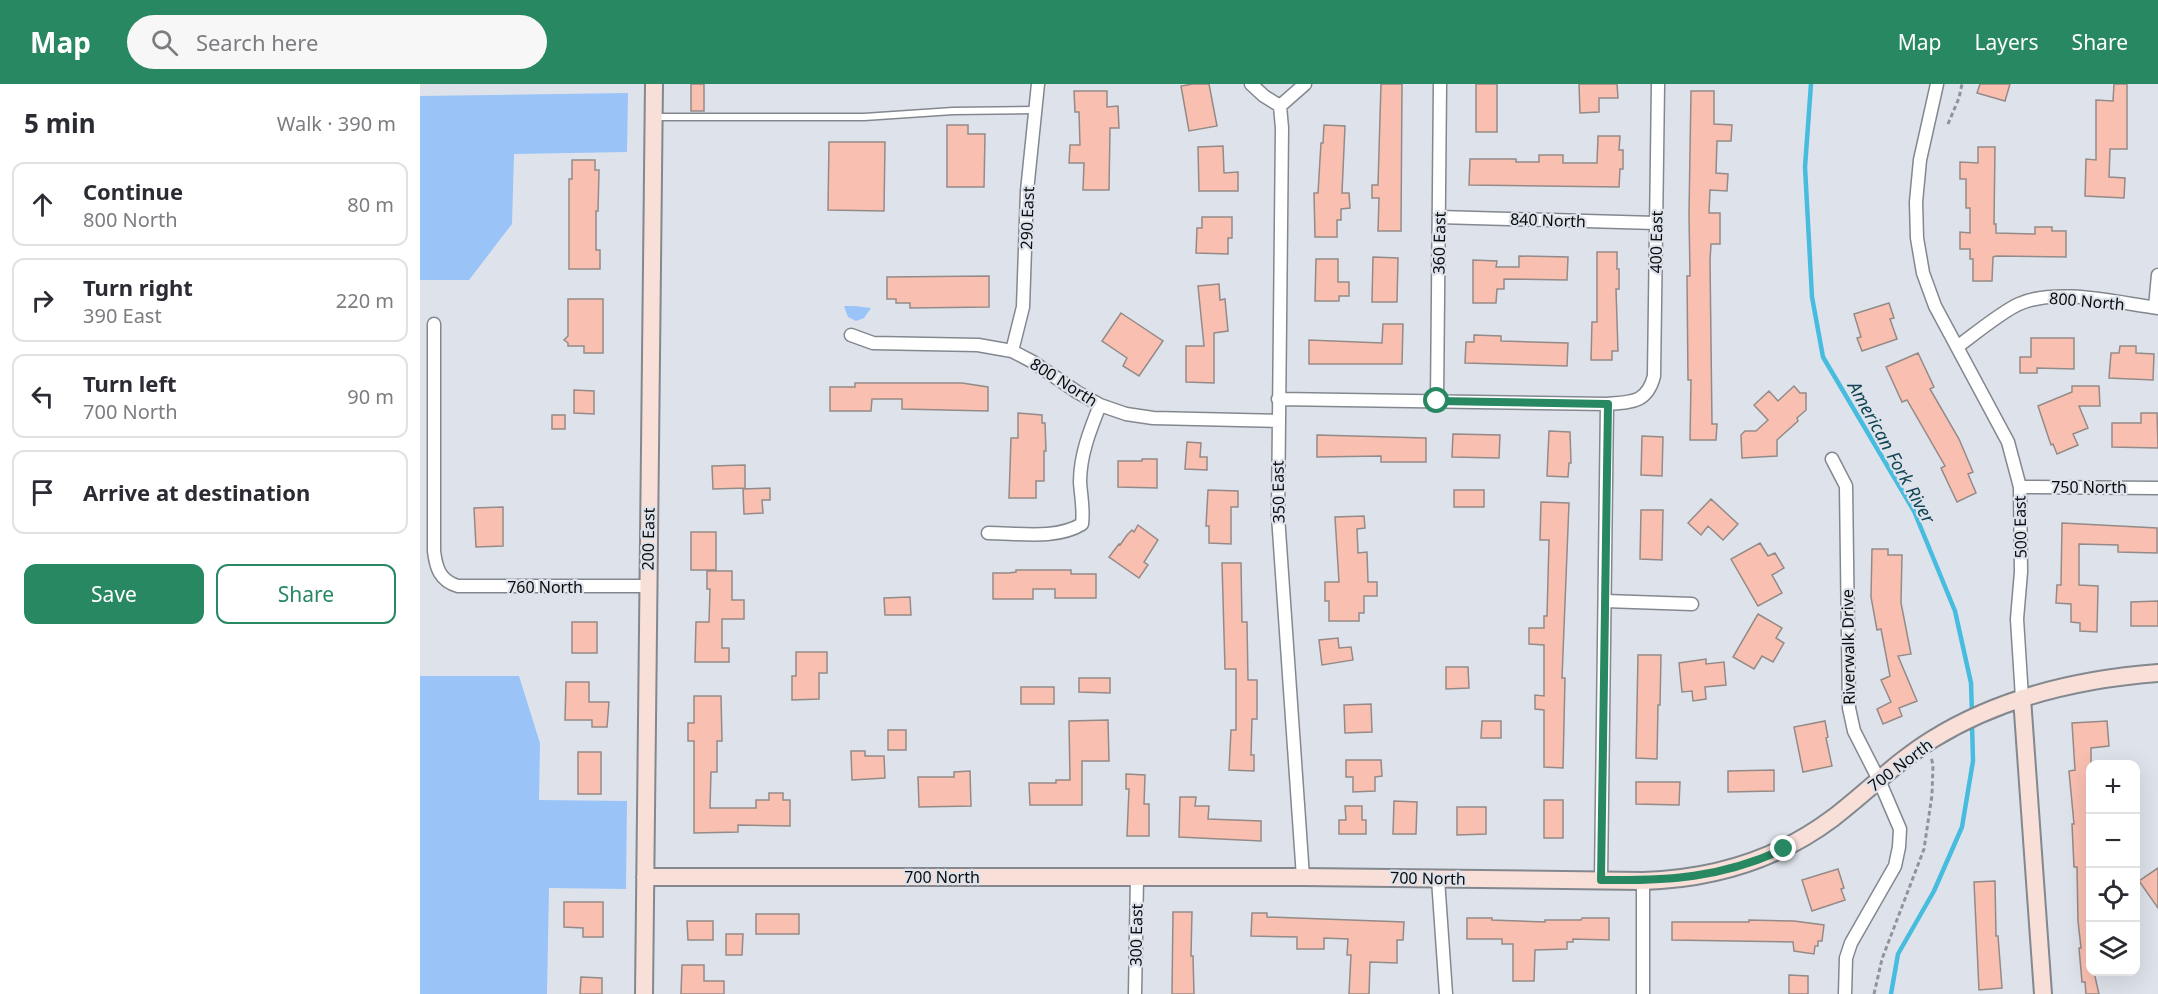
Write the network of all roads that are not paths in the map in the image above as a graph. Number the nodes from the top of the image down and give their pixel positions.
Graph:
1 (654, 84) edge
2 (1038, 84) edge
3 (1251, 84) edge
4 (1305, 84) edge
5 (1440, 84) edge
6 (1658, 84) edge
7 (1937, 84) edge
8 (1280, 106) junction
9 (1035, 111) junction
10 (653, 118) junction
11 (1439, 217) junction
12 (1656, 223) junction
13 (2158, 274) edge
14 (2157, 307) edge
15 (434, 324) dead end
16 (851, 335) dead end
17 (1957, 346) junction
18 (1012, 351) junction
19 (1278, 399) junction
20 (1437, 401) junction
21 (1608, 404) junction
22 (1100, 405) junction
23 (1278, 421) junction
24 (1833, 459) dead end
25 (2020, 487) junction
26 (2158, 488) edge
27 (988, 533) dead end
28 (648, 586) junction
29 (1605, 601) junction
30 (1692, 604) dead end
31 (2158, 673) edge
32 (2022, 698) junction
33 (1879, 780) junction
34 (645, 877) junction
35 (1137, 877) junction
36 (1303, 877) junction
37 (1438, 879) junction
38 (1601, 880) junction
39 (1643, 881) junction
40 (644, 994) edge
41 (1135, 994) edge
42 (1446, 994) edge
43 (1643, 994) edge
44 (1845, 994) edge
45 (2043, 994) edge

1 - 10 street, 200 East
2 - 9 street, 290 East
3 - 8 street
4 - 8 street
5 - 11 street, 360 East
6 - 12 street, 400 East
7 - 17 street, 500 East
8 - 19 street, 350 East
9 - 10 lane
9 - 18 street, 290 East
10 - 28 street, 200 East
11 - 12 street, 840 North
11 - 20 street, 360 East
12 - 21 street, 400 East
13 - 14 street
14 - 17 street, 800 North
15 - 28 street, 760 North
16 - 18 street, 800 North
17 - 25 street, 500 East
18 - 22 street, 800 North
19 - 20 street
19 - 23 street, 350 East
20 - 21 street
21 - 29 street
22 - 23 street, 800 North
22 - 27 street
23 - 36 street, 350 East
24 - 33 street, Riverwalk Drive
25 - 26 street, 750 North
25 - 32 street, 500 East
28 - 34 street, 200 East
29 - 30 street
29 - 38 street
31 - 32 street, 700 North
32 - 33 street, 700 North
32 - 45 street, 500 East
33 - 39 street, 700 North
33 - 44 street, Riverwalk Drive
34 - 35 street, 700 North
34 - 40 street, 200 East
35 - 36 street, 700 North
35 - 41 street, 300 East
36 - 37 street, 700 North
37 - 38 street, 700 North
37 - 42 street
38 - 39 street, 700 North
39 - 43 street

